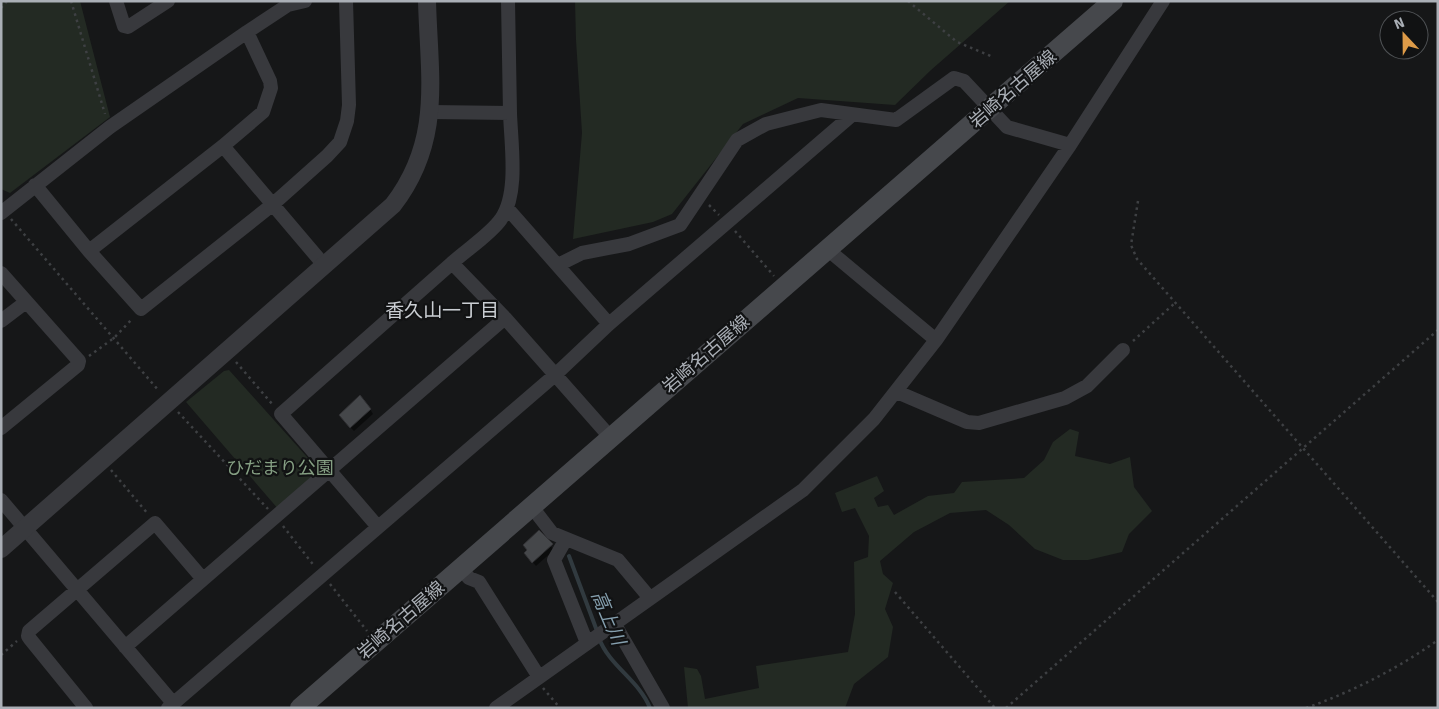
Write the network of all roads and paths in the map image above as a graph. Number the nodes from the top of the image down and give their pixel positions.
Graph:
1 (7, 1) edge
2 (71, 1) edge
3 (116, 1) edge
4 (168, 1) edge
5 (305, 1) edge
6 (346, 1) edge
7 (427, 1) edge
8 (508, 1) edge
9 (908, 1) edge
10 (1113, 1) edge
11 (1163, 1) edge
12 (1, 8) edge
13 (246, 32) junction
14 (993, 57) dead end
15 (989, 110) junction
16 (430, 112) junction
17 (510, 113) junction
18 (852, 115) junction
19 (110, 127) junction
20 (1070, 145) junction
21 (223, 146) junction
22 (35, 185) junction
23 (699, 195) junction
24 (1138, 201) dead end
25 (272, 205) junction
26 (508, 209) junction
27 (3, 212) edge
28 (728, 223) junction
29 (827, 249) junction
30 (89, 251) junction
31 (452, 263) junction
32 (324, 265) junction
33 (558, 265) junction
34 (1, 273) edge
35 (783, 287) junction
36 (26, 302) junction
37 (1176, 302) junction
38 (141, 309) junction
39 (506, 318) junction
40 (1, 321) edge
41 (609, 324) junction
42 (1438, 330) edge
43 (114, 338) junction
44 (936, 340) junction
45 (1123, 350) joint
46 (227, 352) junction
47 (79, 361) junction
48 (555, 375) junction
49 (897, 392) junction
50 (168, 401) junction
51 (281, 414) junction
52 (1, 428) edge
53 (611, 438) junction
54 (1303, 449) junction
55 (103, 460) junction
56 (328, 470) junction
57 (1, 500) edge
58 (532, 506) junction
59 (275, 517) junction
60 (155, 523) junction
61 (378, 527) junction
62 (24, 528) junction
63 (566, 539) junction
64 (1, 549) edge
65 (461, 569) junction
66 (323, 576) junction
67 (202, 578) junction
68 (78, 590) junction
69 (895, 592) dead end
70 (649, 597) junction
71 (1438, 602) edge
72 (599, 634) junction
73 (1438, 640) edge
74 (376, 642) junction
75 (125, 647) junction
76 (537, 678) junction
77 (170, 706) edge
78 (86, 708) edge
79 (300, 708) edge
80 (496, 708) edge
81 (560, 708) edge
82 (663, 708) edge
83 (995, 708) edge
84 (1006, 708) edge
85 (1306, 708) edge

1 - 12 path
2 - 19 path
3 - 4 street
5 - 13 street
6 - 25 street
7 - 16 street
8 - 17 street
9 - 14 path
10 - 15 main road, 岩崎名古屋線
11 - 20 street
13 - 19 street
13 - 21 street
15 - 18 street
15 - 20 street
15 - 29 main road, 岩崎名古屋線
16 - 17 street
16 - 32 street
17 - 26 street
18 - 23 street
18 - 28 street
19 - 22 street
20 - 44 street
21 - 25 street
21 - 30 street
22 - 27 street
22 - 30 street
23 - 28 path
23 - 33 street
24 - 37 path
25 - 32 street
25 - 38 street
26 - 31 street
26 - 33 street
27 - 43 path
28 - 35 path
28 - 41 street
29 - 35 main road, 岩崎名古屋線
29 - 44 street
30 - 38 street
31 - 39 street
31 - 51 street
32 - 46 street
33 - 41 street
34 - 36 street
35 - 53 main road, 岩崎名古屋線
36 - 40 street
36 - 47 street
37 - 45 path
37 - 54 path
38 - 43 path
39 - 48 street
39 - 56 street
41 - 48 street
42 - 54 path
43 - 47 path
43 - 50 path
44 - 49 street
45 - 49 street
46 - 50 street
46 - 51 path
47 - 52 street
48 - 53 street
48 - 61 street
49 - 70 street
50 - 55 street
50 - 59 path
51 - 56 street
53 - 58 main road, 岩崎名古屋線
54 - 71 path
54 - 84 path
55 - 60 path
55 - 62 street
56 - 59 street
56 - 61 street
57 - 62 street
58 - 63 street
58 - 65 main road, 岩崎名古屋線
59 - 66 path
59 - 67 street
60 - 67 street
60 - 68 street
61 - 66 street
62 - 64 street
62 - 68 street
63 - 70 street
63 - 72 street
65 - 74 main road, 岩崎名古屋線
65 - 76 street
66 - 74 path
66 - 77 street
67 - 75 street
68 - 75 street
68 - 78 street
69 - 83 path
70 - 72 street
72 - 76 street
72 - 82 street
73 - 85 path
74 - 79 main road, 岩崎名古屋線
75 - 77 street
76 - 80 street
76 - 81 path

